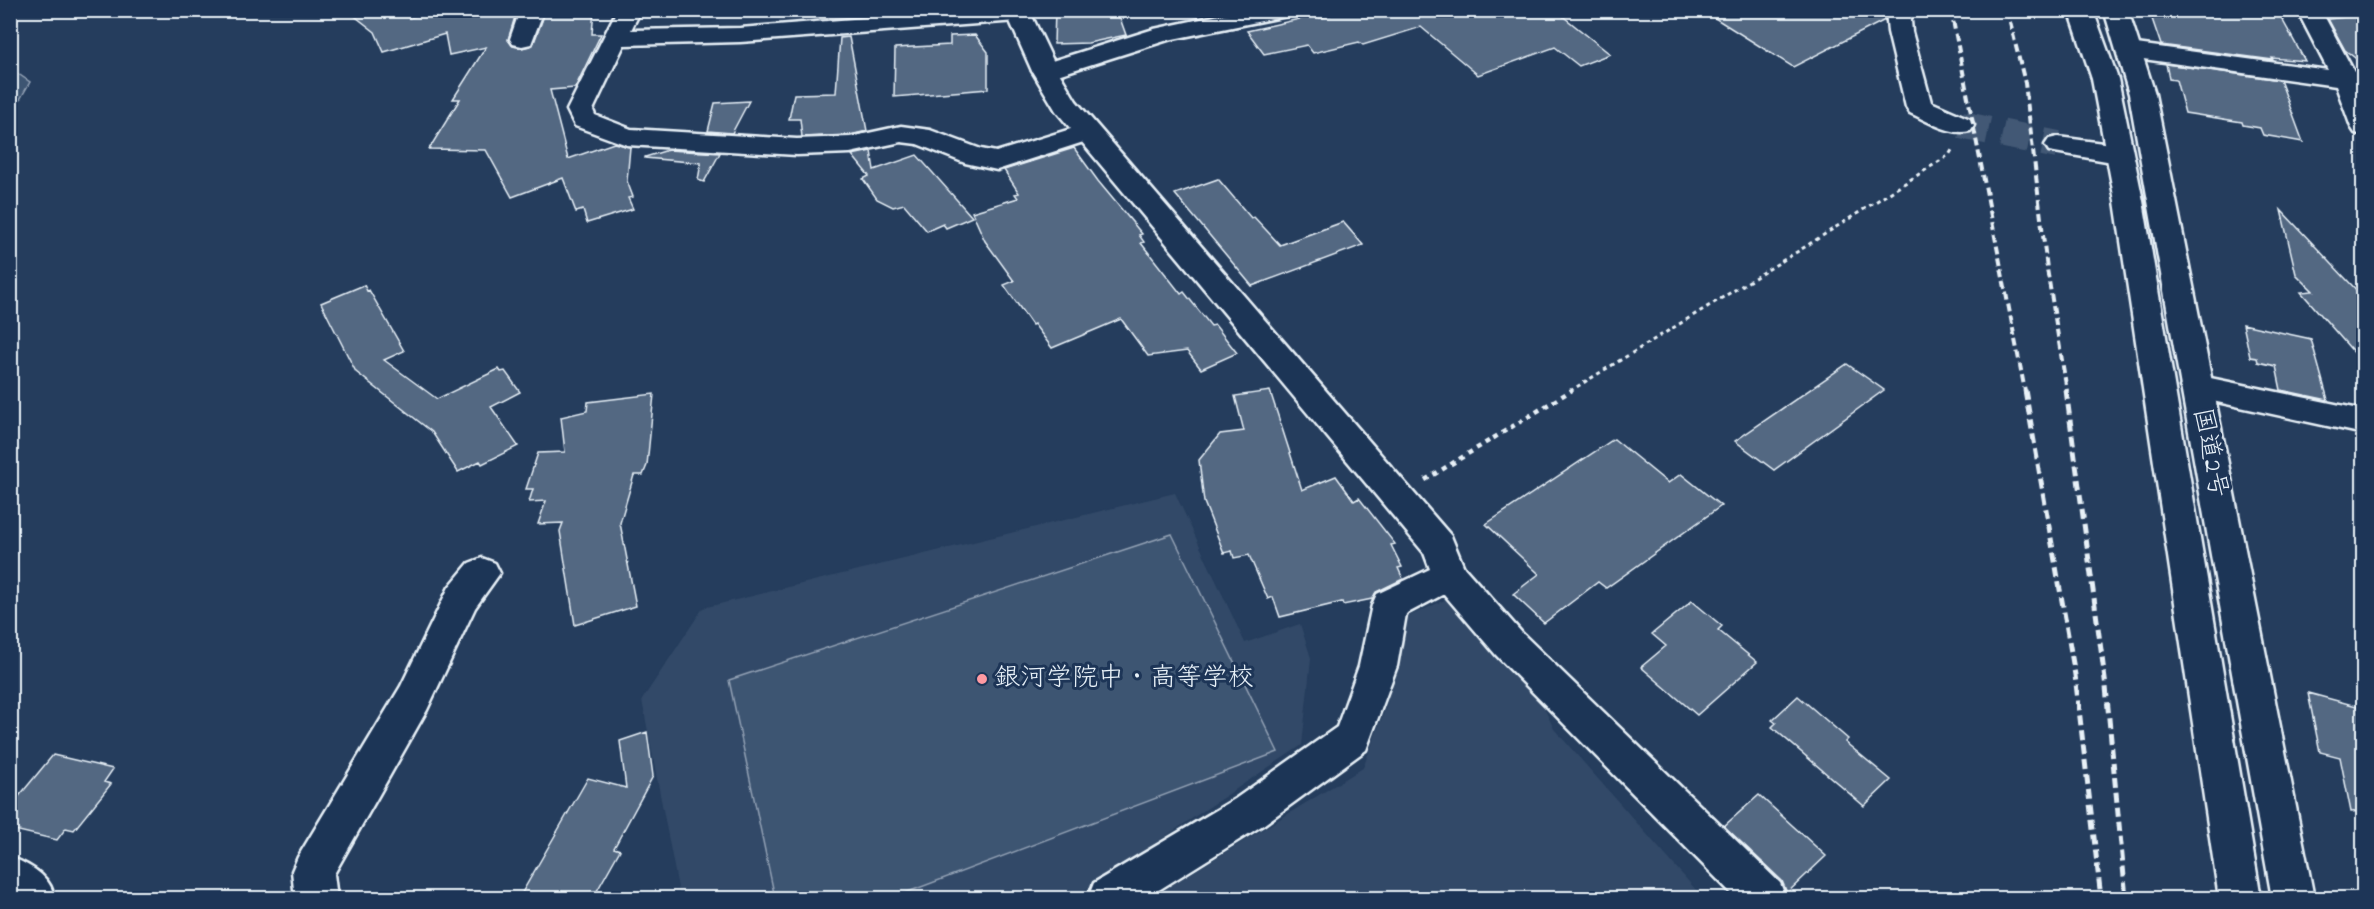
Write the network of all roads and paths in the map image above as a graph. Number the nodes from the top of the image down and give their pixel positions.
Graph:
1 (532, 10) edge
2 (629, 10) edge
3 (1282, 10) edge
4 (1898, 10) edge
5 (2082, 10) edge
6 (2116, 10) edge
7 (2309, 10) edge
8 (1017, 12) edge
9 (615, 38) junction
10 (522, 39) dead end
11 (2129, 50) junction
12 (1045, 70) junction
13 (2355, 80) edge
14 (1961, 125) joint
15 (2364, 127) edge
16 (1087, 132) junction
17 (2058, 145) tunnel mouth
18 (2118, 154) junction
19 (2196, 387) junction
20 (2364, 422) edge
21 (1397, 497) junction
22 (482, 573) dead end
23 (1449, 575) junction
24 (10, 877) edge
25 (33, 898) edge
26 (316, 898) edge
27 (1109, 898) edge
28 (1765, 898) edge
29 (2240, 898) edge
30 (2293, 898) edge

1 - 10 main road
2 - 9 main road
3 - 12 main road
4 - 14 main road
5 - 18 main road, 国道2号
6 - 11 main road, 国道2号
7 - 13 main road
8 - 9 main road
8 - 12 main road
9 - 16 main road
11 - 13 main road
11 - 19 main road, 国道2号
12 - 16 main road
13 - 15 main road
14 - 21 path
16 - 21 main road
17 - 18 main road
18 - 29 main road, 国道2号
19 - 20 main road
19 - 30 main road, 国道2号
21 - 23 main road
22 - 26 main road
23 - 27 main road
23 - 28 main road
24 - 25 main road

